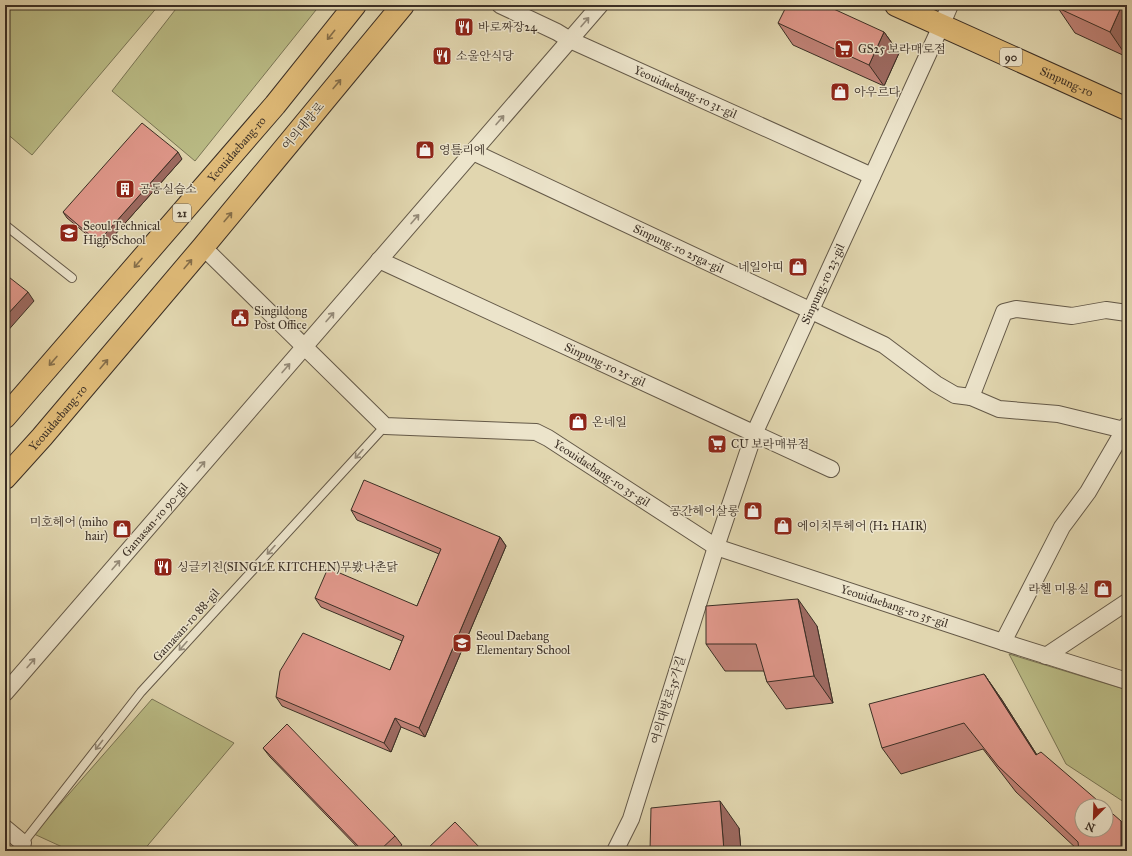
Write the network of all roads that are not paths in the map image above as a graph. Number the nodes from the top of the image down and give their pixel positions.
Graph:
1 (355, 5) edge
2 (403, 5) edge
3 (500, 5) edge
4 (600, 5) edge
5 (896, 5) edge
6 (950, 5) edge
7 (941, 26) junction
8 (570, 40) junction
9 (1127, 109) edge
10 (473, 152) junction
11 (872, 176) junction
12 (5, 225) edge
13 (203, 247) junction
14 (380, 260) junction
15 (72, 278) dead end
16 (811, 310) junction
17 (1127, 313) edge
18 (305, 346) junction
19 (971, 397) junction
20 (5, 417) edge
21 (385, 426) junction
22 (1125, 428) edge
23 (754, 434) junction
24 (830, 469) dead end
25 (5, 478) edge
26 (716, 547) junction
27 (1127, 602) edge
28 (1003, 642) junction
29 (1046, 656) junction
30 (1127, 681) edge
31 (5, 693) edge
32 (5, 828) edge
33 (21, 847) edge
34 (615, 851) edge

1 -> 20 main road, Yeouidaebang-ro / 21
13 -> 2 main road, 여의대방로
3 - 8 street, Yeouidaebang-ro 31-gil
8 -> 4 street
5 - 7 main road, Sinpung-ro / 90
6 - 7 street, Sinpung-ro 23-gil
7 - 9 main road, Sinpung-ro / 90
7 - 11 street, Sinpung-ro 23-gil
10 -> 8 street
8 - 11 street, Yeouidaebang-ro 31-gil
14 -> 10 street
10 - 16 street, Sinpung-ro 25ga-gil
11 - 16 street, Sinpung-ro 23-gil
12 - 15 lane
13 - 18 street
25 -> 13 main road, Yeouidaebang-ro
18 -> 14 street
14 - 23 street, Sinpung-ro 25-gil
16 - 19 street, Sinpung-ro 25ga-gil
16 - 23 street, Sinpung-ro 23-gil
17 - 19 street
18 - 21 street
31 -> 18 street, Gamasan-ro 90-gil
19 - 22 street, Sinpung-ro 25ga-gil
21 - 26 street, Yeouidaebang-ro 35-gil
21 -> 33 lane, Gamasan-ro 88-gil
22 - 28 street
23 - 24 street, Sinpung-ro 25-gil
23 - 26 street, Sinpung-ro 23-gil
26 - 28 street, Yeouidaebang-ro 35-gil
26 - 34 street, 여의대방로35가길
27 - 29 street
28 - 29 street, Yeouidaebang-ro 35-gil
29 - 30 street, Yeouidaebang-ro 35-gil
32 - 33 street

